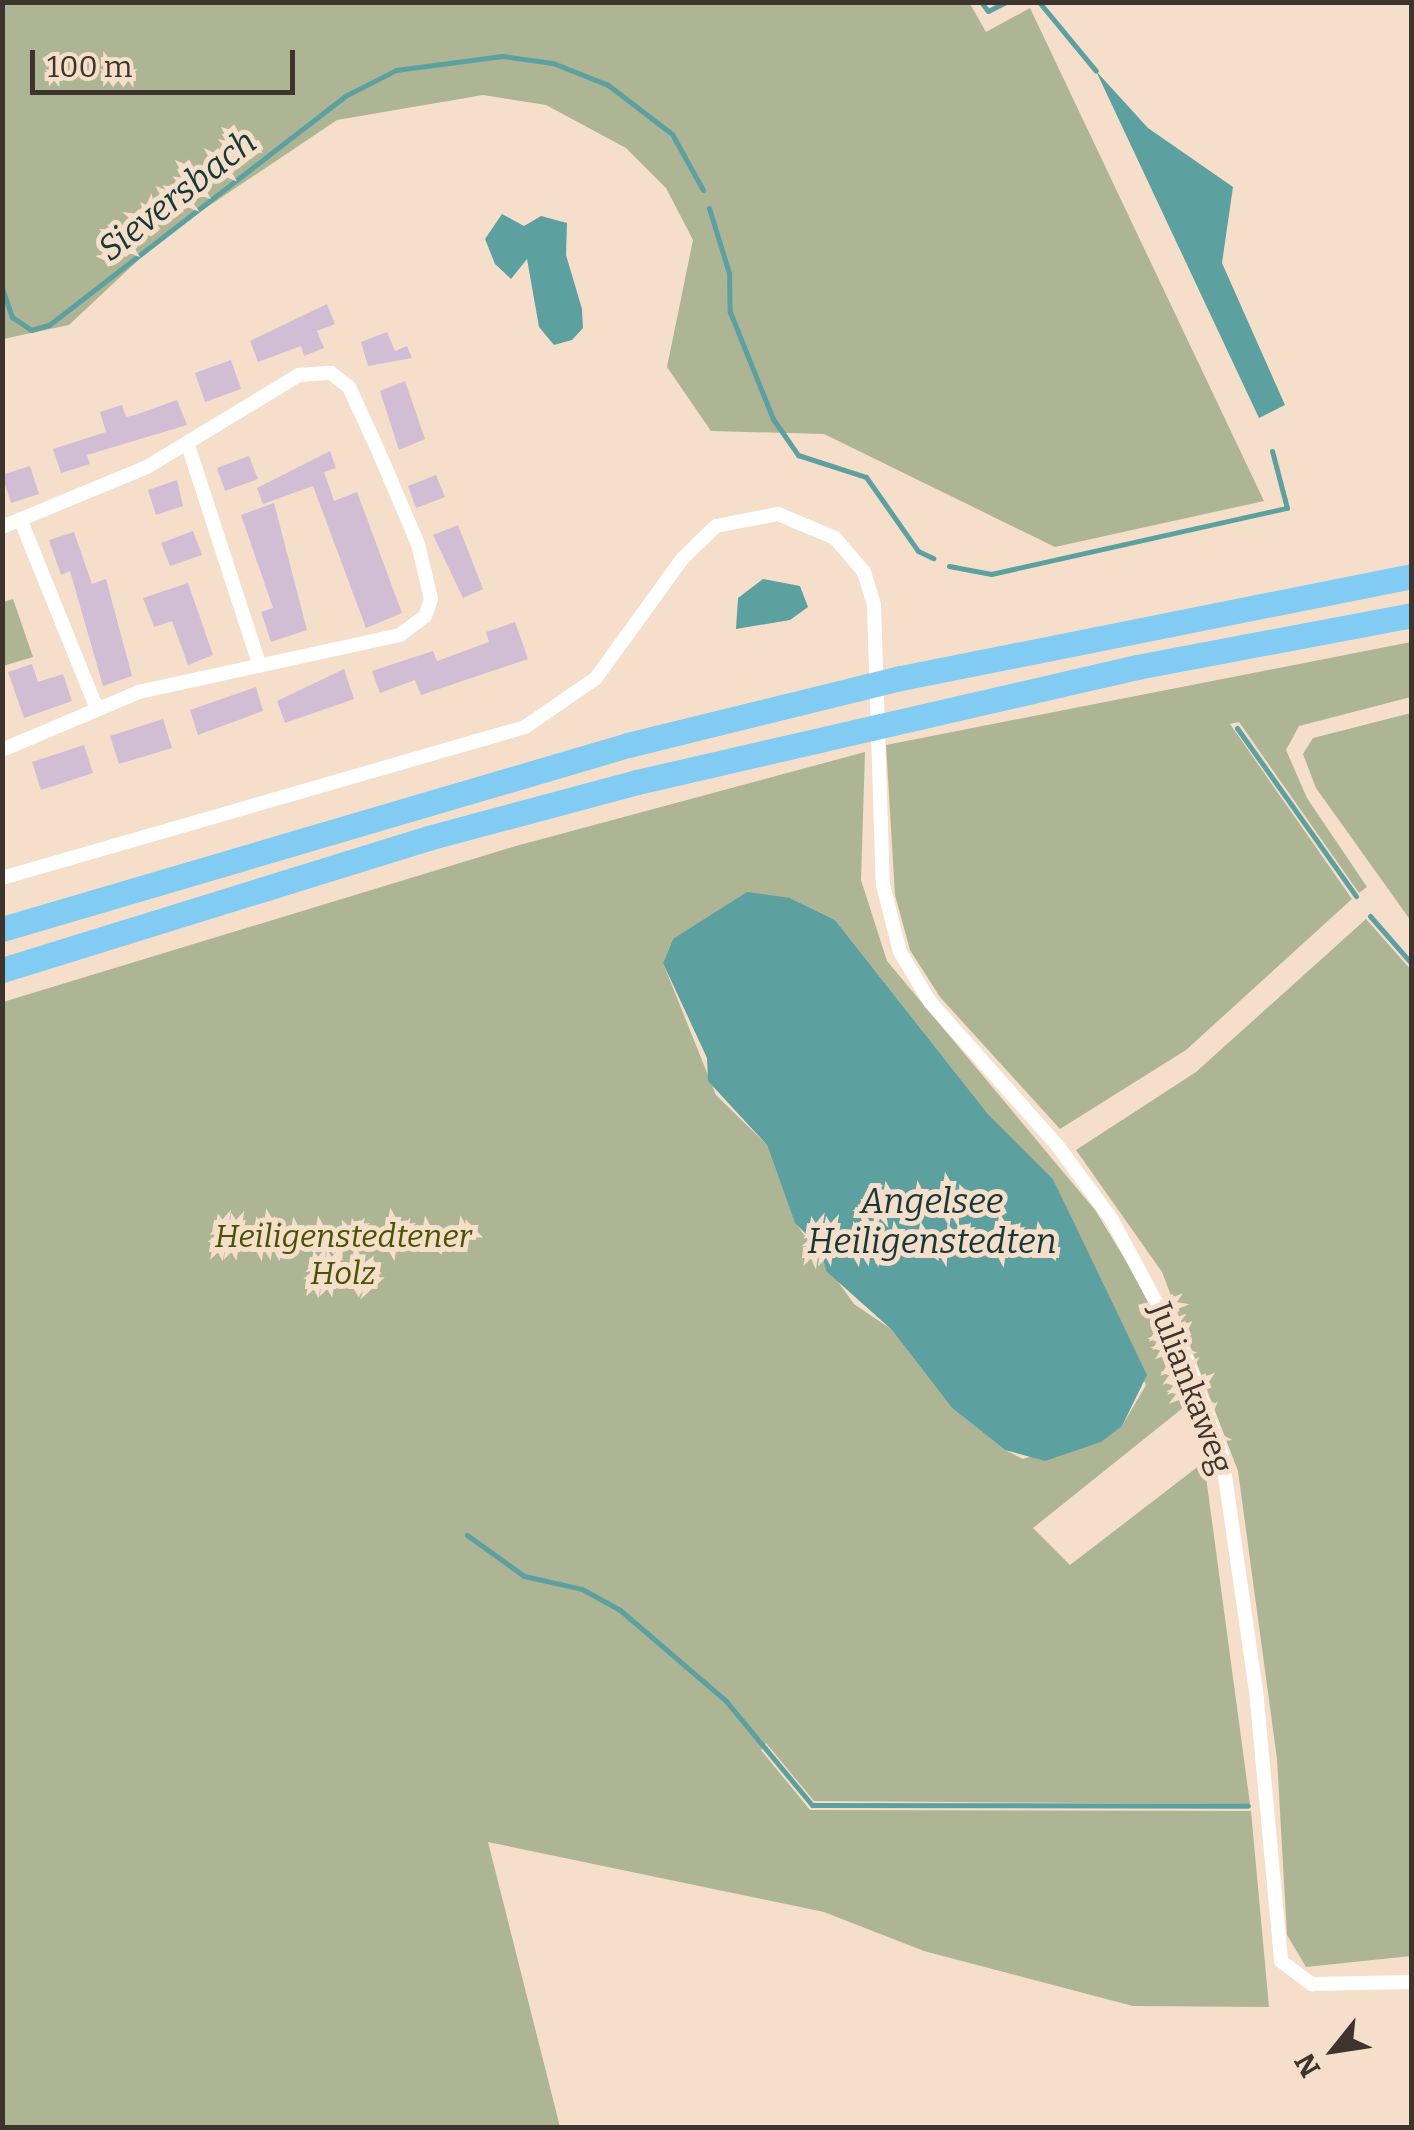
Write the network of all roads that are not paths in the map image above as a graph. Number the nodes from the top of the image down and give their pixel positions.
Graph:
1 (188, 444) junction
2 (21, 521) junction
3 (2, 527) edge
4 (1412, 576) edge
5 (1412, 615) edge
6 (260, 666) junction
7 (96, 707) junction
8 (2, 750) edge
9 (2, 878) edge
10 (2, 929) edge
11 (2, 970) edge
12 (1412, 1982) edge

1 - 2 street
1 - 6 street
1 - 6 street
2 - 3 street
2 - 7 street
4 - 10 highway
5 - 11 highway
6 - 7 street
7 - 8 street
9 - 12 street, Juliankaweg

